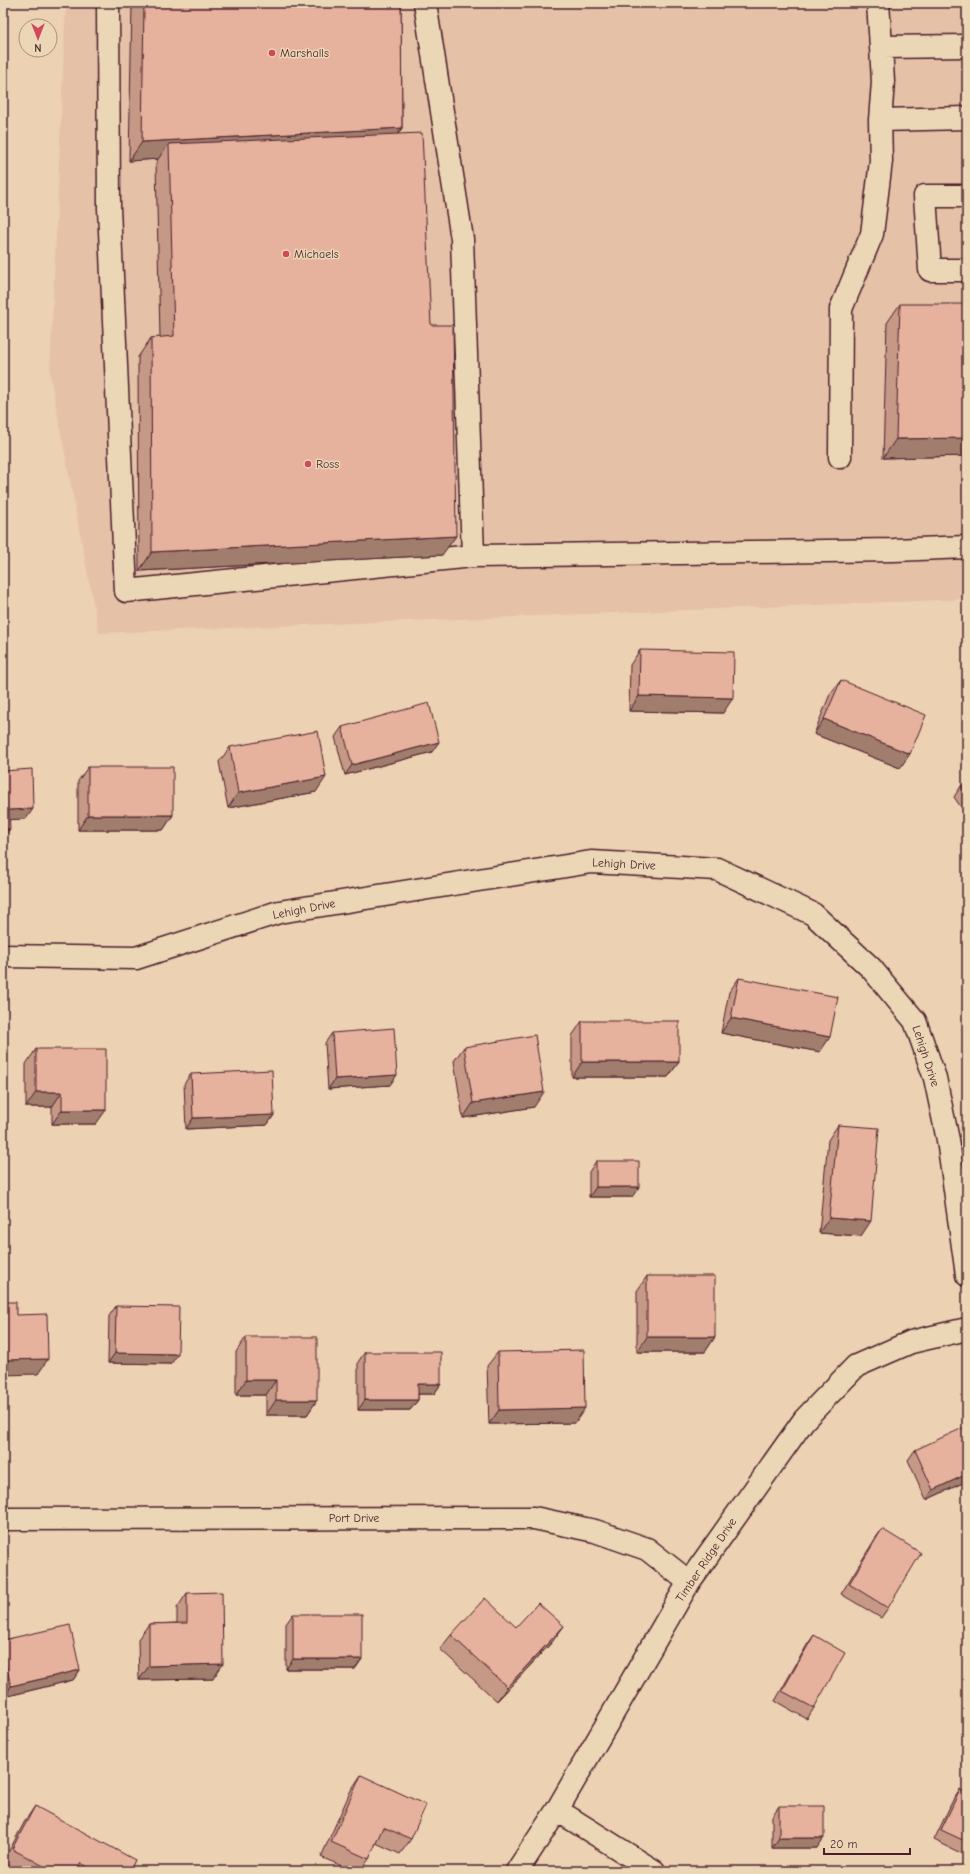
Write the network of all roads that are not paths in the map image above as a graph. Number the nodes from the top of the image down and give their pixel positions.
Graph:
1 (108, 3) edge
2 (425, 3) edge
3 (878, 3) edge
4 (967, 46) edge
5 (881, 47) junction
6 (967, 118) edge
7 (880, 120) junction
8 (967, 196) edge
9 (967, 270) edge
10 (840, 457) dead end
11 (967, 547) edge
12 (473, 556) junction
13 (3, 956) edge
14 (967, 1275) edge
15 (967, 1329) edge
16 (3, 1519) edge
17 (689, 1582) junction
18 (556, 1810) junction
19 (517, 1871) edge
20 (654, 1871) edge

1 - 12 street
2 - 12 street
3 - 5 street
4 - 5 street
5 - 7 street
6 - 7 street
7 - 10 street
8 - 9 street
11 - 12 street
13 - 14 street, Lehigh Drive
15 - 17 street, Timber Ridge Drive
16 - 17 street, Port Drive
17 - 18 street, Timber Ridge Drive
18 - 19 street, Timber Ridge Drive
18 - 20 street

